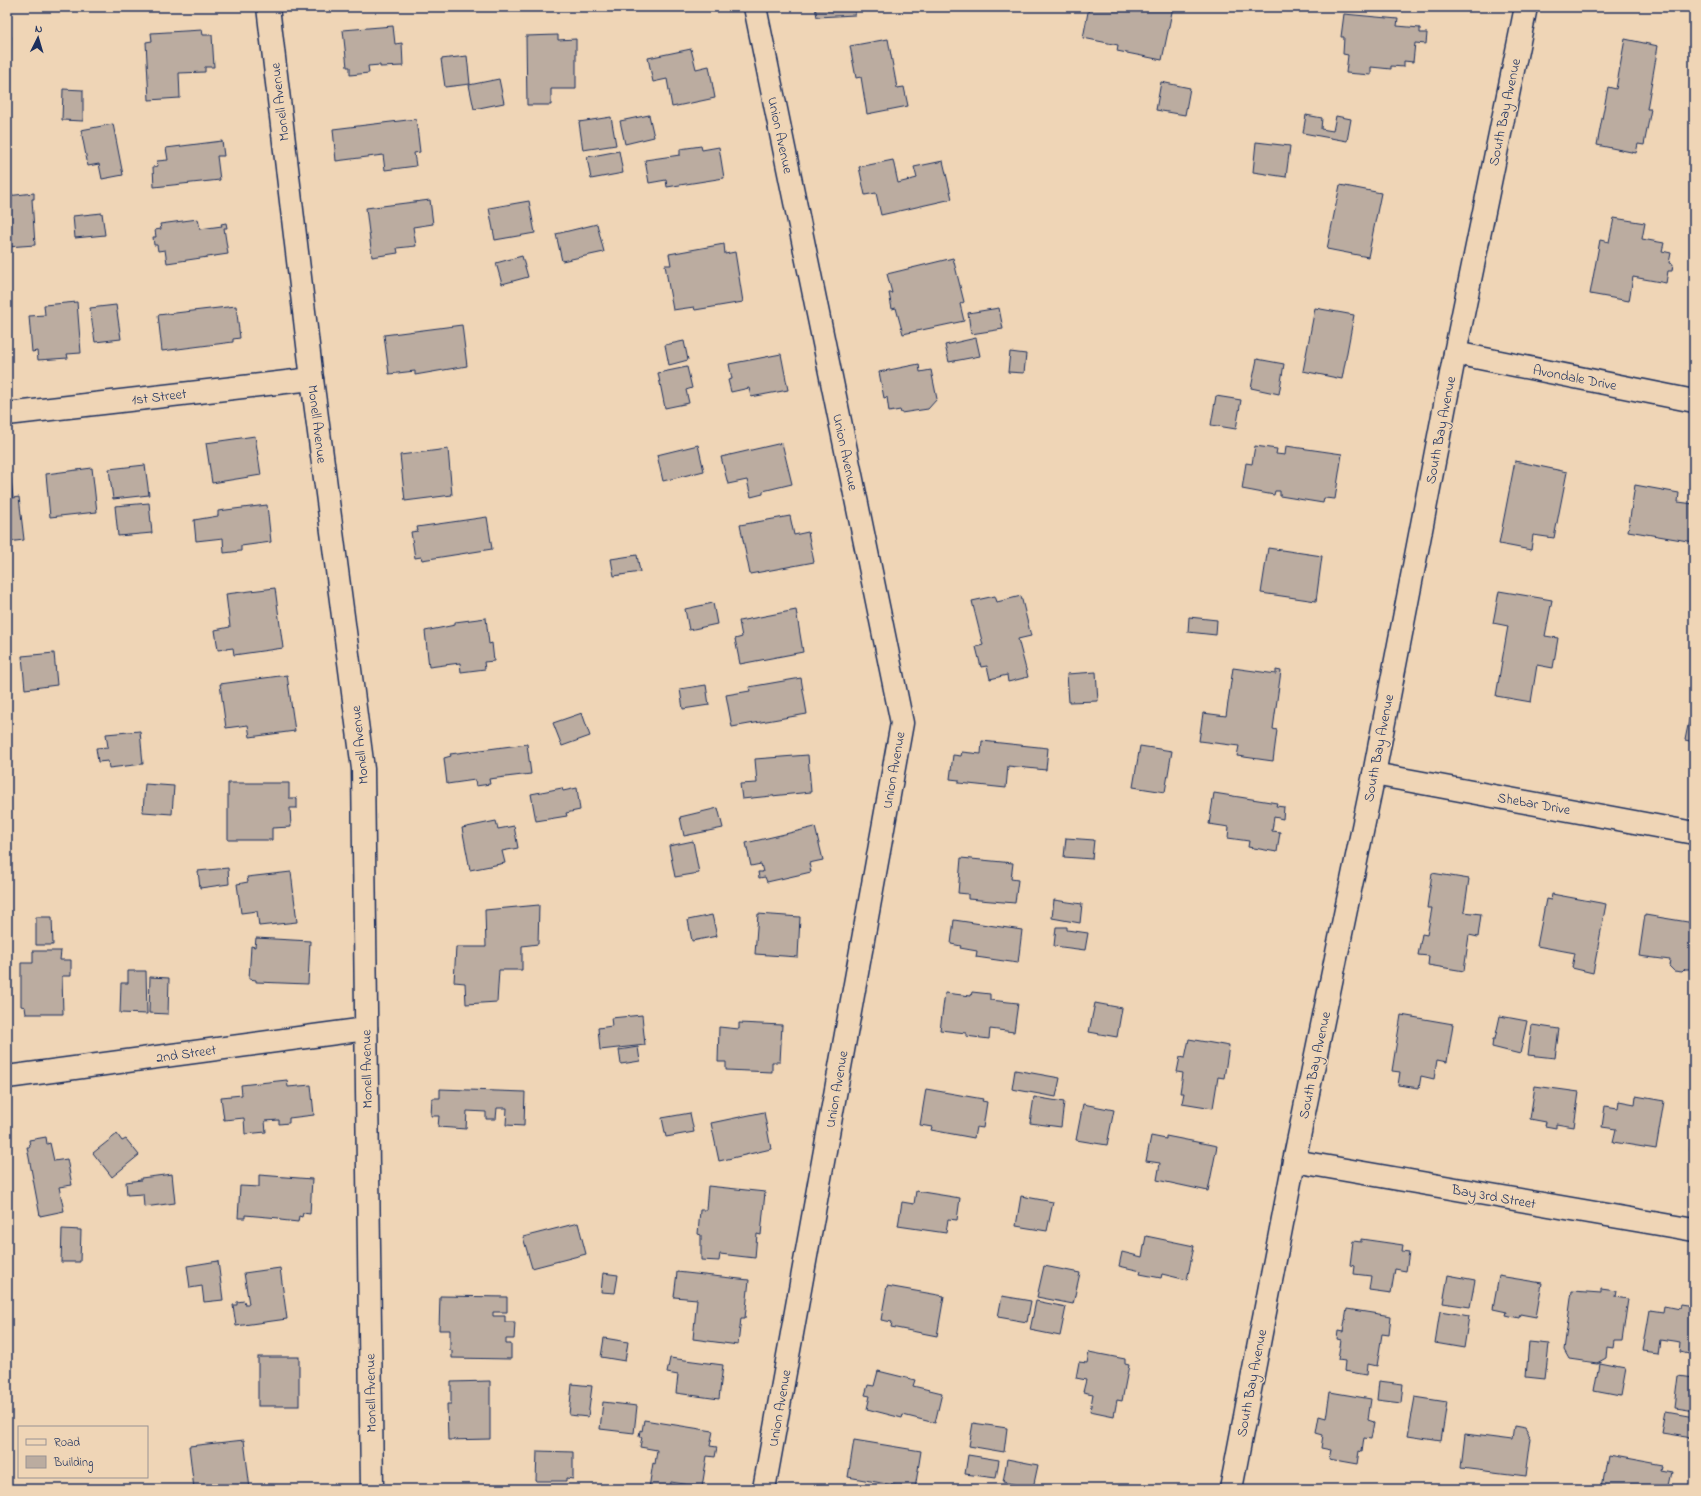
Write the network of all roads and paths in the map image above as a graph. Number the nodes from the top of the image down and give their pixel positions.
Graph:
1 (268, 7) edge
2 (755, 7) edge
3 (1526, 7) edge
4 (1455, 353) junction
5 (312, 378) junction
6 (1694, 401) edge
7 (7, 414) edge
8 (1374, 774) junction
9 (1694, 833) edge
10 (366, 1029) junction
11 (7, 1077) edge
12 (1294, 1161) junction
13 (1694, 1230) edge
14 (372, 1489) edge
15 (764, 1489) edge
16 (1231, 1489) edge

1 - 5 street, Monell Avenue
2 - 15 street, Union Avenue
3 - 4 street, South Bay Avenue
4 - 6 street, Avondale Drive
4 - 8 street, South Bay Avenue
5 - 7 street, 1st Street
5 - 10 street, Monell Avenue
8 - 9 street, Shebar Drive
8 - 12 street, South Bay Avenue
10 - 11 street, 2nd Street
10 - 14 street, Monell Avenue
12 - 13 street, Bay 3rd Street
12 - 16 street, South Bay Avenue

